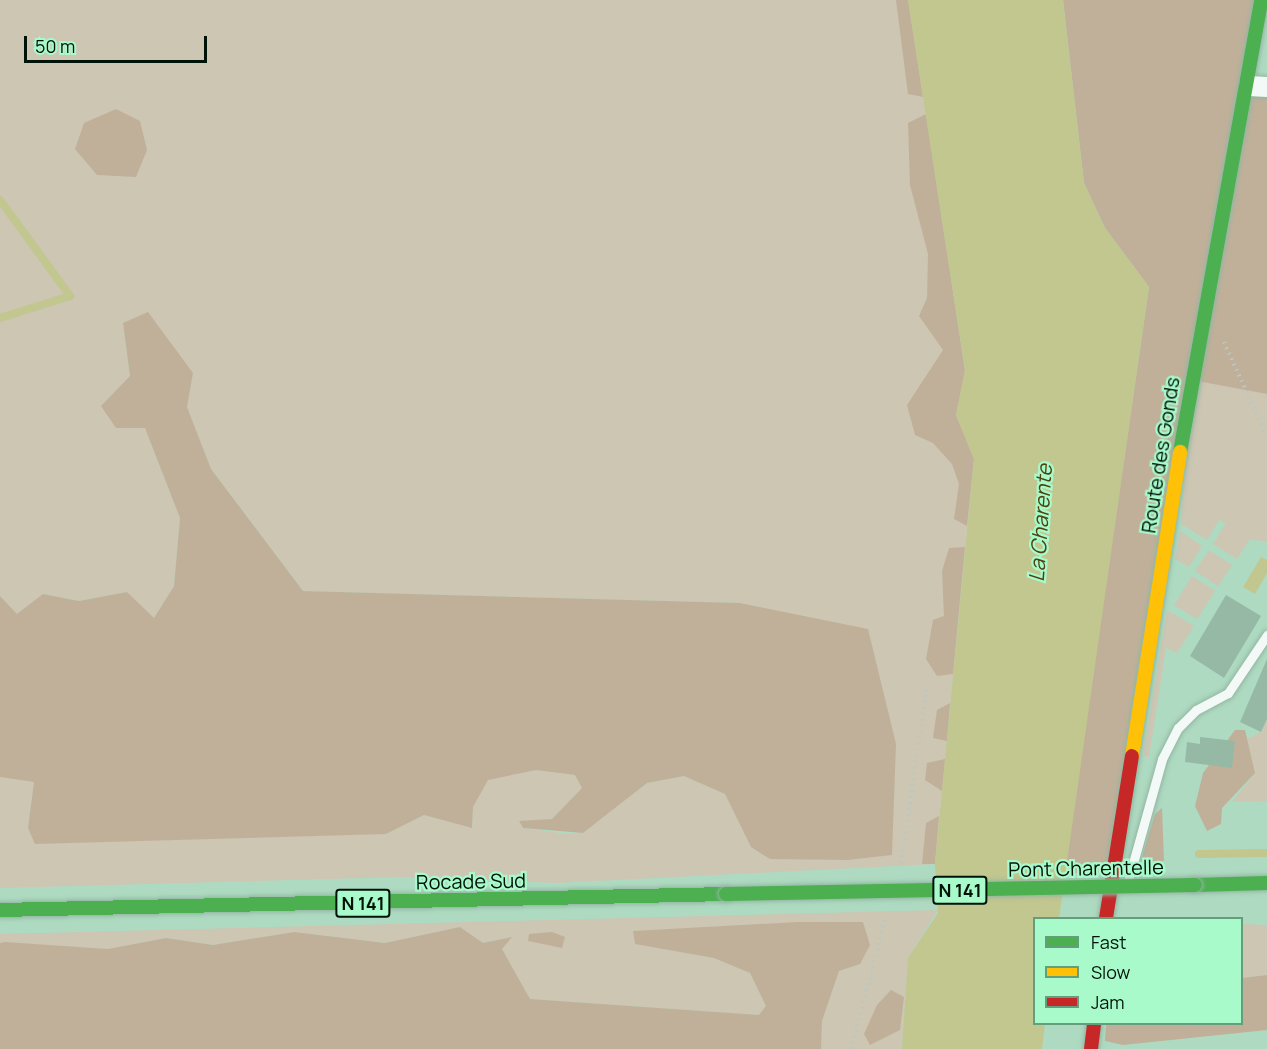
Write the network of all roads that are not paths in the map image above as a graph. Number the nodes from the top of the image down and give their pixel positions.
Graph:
1 (1261, 0) edge
2 (1262, 40) edge
3 (1258, 86) edge
4 (1267, 635) edge
5 (1267, 883) edge
6 (726, 894) joint
7 (1124, 896) dead end
8 (0, 910) edge
9 (1106, 917) edge
10 (1094, 1025) edge
11 (1091, 1049) edge

1 - 2 main road, Route des Gonds
2 - 3 main road, Route des Gonds
3 - 9 main road, Route des Gonds
4 - 7 lane
5 - 6 main road, Pont Charentelle / N 141, bridge
6 - 8 main road, Rocade Sud / N 141
10 - 11 main road

